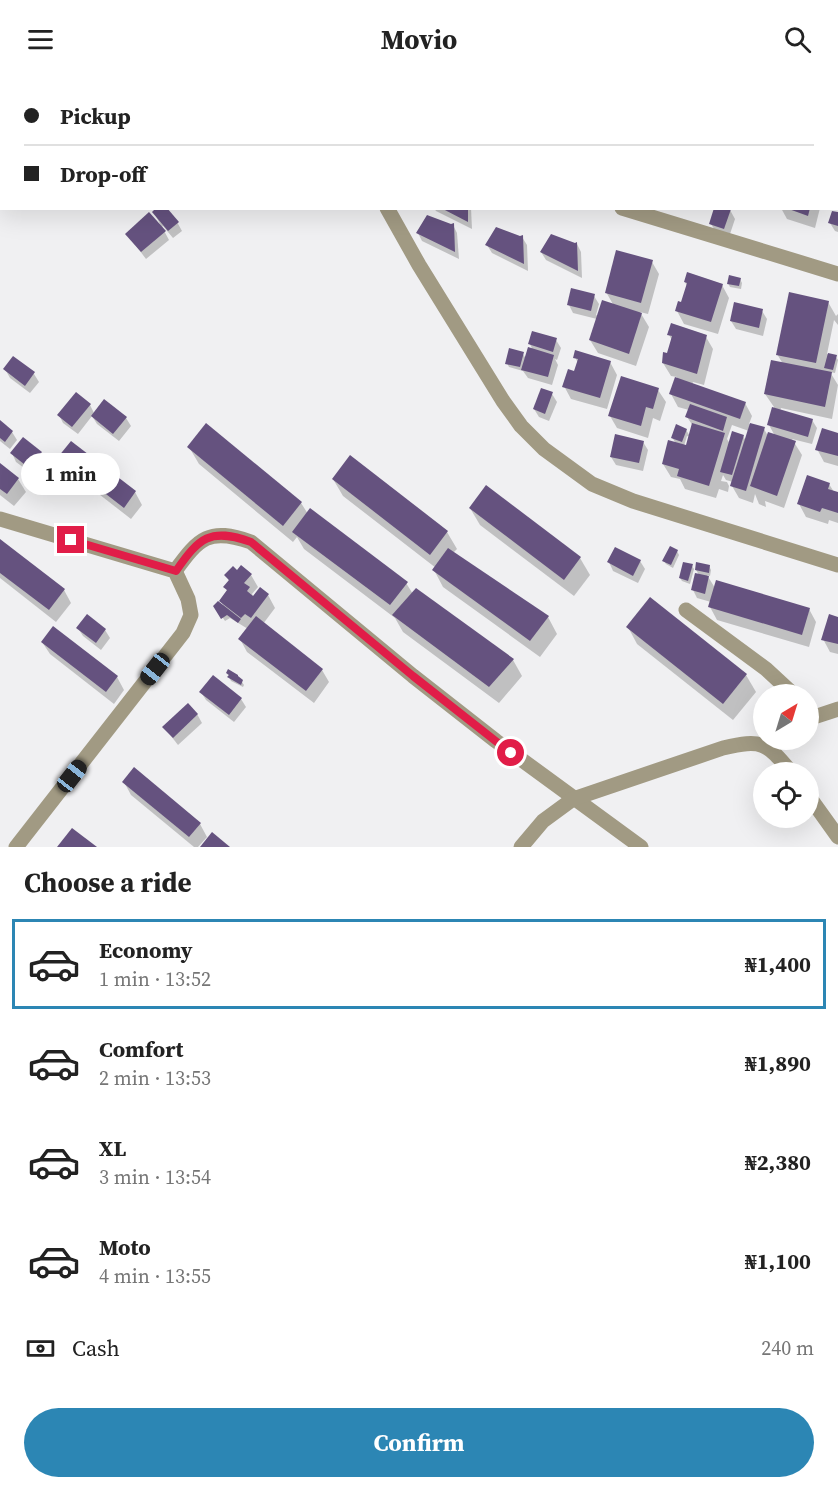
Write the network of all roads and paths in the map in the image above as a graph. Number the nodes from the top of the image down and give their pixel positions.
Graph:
1 (388, 210) edge
2 (629, 210) edge
3 (838, 274) edge
4 (0, 519) edge
5 (838, 565) edge
6 (176, 571) junction
7 (686, 609) dead end
8 (782, 684) edge
9 (838, 709) edge
10 (819, 714) edge
11 (753, 743) edge
12 (573, 799) junction
13 (819, 810) edge
14 (838, 837) edge
15 (16, 847) edge
16 (521, 847) edge
17 (641, 847) edge

1 - 5 street
2 - 3 street
4 - 6 street
6 - 12 street
6 - 15 street
7 - 8 street
9 - 10 street
11 - 12 street
12 - 16 street
12 - 17 street
13 - 14 street

